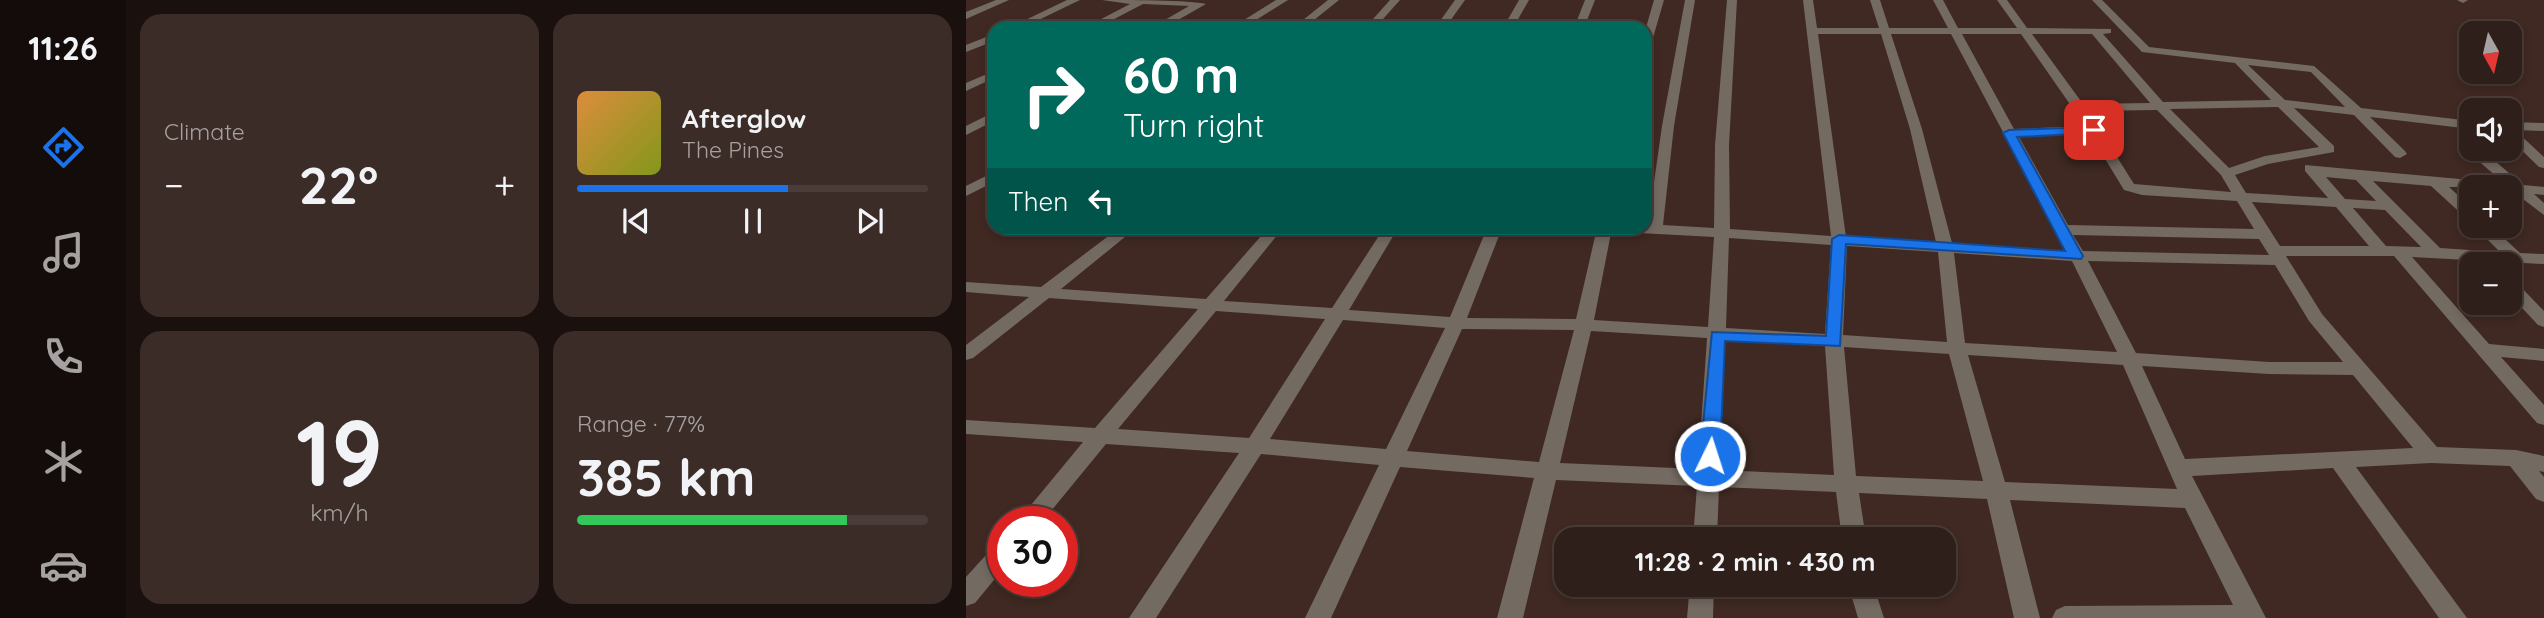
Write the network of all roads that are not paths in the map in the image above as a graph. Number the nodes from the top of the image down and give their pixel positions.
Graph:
1 (1004, 0) edge
2 (1076, 0) edge
3 (1107, 0) edge
4 (1283, 0) edge
5 (1334, 0) edge
6 (1395, 0) edge
7 (1460, 0) edge
8 (1524, 0) edge
9 (1590, 0) edge
10 (1659, 0) edge
11 (1690, 0) edge
12 (1732, 0) edge
13 (1808, 0) edge
14 (1875, 0) edge
15 (1938, 0) edge
16 (2002, 0) edge
17 (2097, 0) edge
18 (1143, 1) edge
19 (1205, 2) edge
20 (966, 16) edge
21 (1030, 21) edge
22 (1103, 21) edge
23 (1169, 21) edge
24 (1248, 21) edge
25 (1307, 21) edge
26 (1376, 21) edge
27 (1445, 21) edge
28 (1512, 21) edge
29 (1582, 21) edge
30 (1651, 21) edge
31 (1956, 30) junction
32 (2025, 30) junction
33 (1813, 31) junction
34 (2095, 31) junction
35 (1884, 32) junction
36 (2127, 32) junction
37 (966, 34) edge
38 (987, 36) edge
39 (987, 39) edge
40 (966, 49) edge
41 (2240, 63) junction
42 (987, 77) edge
43 (968, 85) edge
44 (987, 85) edge
45 (2282, 103) junction
46 (2158, 104) junction
47 (2080, 108) junction
48 (2359, 111) junction
49 (987, 120) edge
50 (2445, 123) junction
51 (2459, 124) edge
52 (2522, 126) edge
53 (2544, 127) edge
54 (2094, 130) junction
55 (966, 131) edge
56 (2009, 133) junction
57 (2459, 136) edge
58 (2522, 143) edge
59 (2400, 154) dead end
60 (2299, 155) junction
61 (2486, 161) edge
62 (2544, 164) edge
63 (2313, 172) junction
64 (2227, 173) junction
65 (2359, 175) junction
66 (2502, 175) edge
67 (987, 180) edge
68 (2434, 181) junction
69 (2459, 183) edge
70 (2522, 189) edge
71 (2544, 191) edge
72 (966, 192) edge
73 (987, 193) edge
74 (2522, 193) edge
75 (2244, 198) junction
76 (2342, 204) junction
77 (2459, 204) edge
78 (2389, 206) junction
79 (2544, 211) edge
80 (1652, 229) edge
81 (1656, 229) junction
82 (2062, 230) junction
83 (1722, 232) junction
84 (2266, 234) junction
85 (1119, 235) edge
86 (1270, 235) edge
87 (1386, 235) edge
88 (1492, 235) edge
89 (1603, 235) edge
90 (2495, 238) edge
91 (1839, 239) junction
92 (1945, 246) junction
93 (2390, 251) junction
94 (2434, 252) junction
95 (2510, 252) edge
96 (2279, 255) junction
97 (2075, 256) junction
98 (2459, 256) edge
99 (2522, 257) edge
100 (2544, 259) edge
101 (966, 287) edge
102 (1044, 293) junction
103 (2522, 298) edge
104 (1209, 305) junction
105 (1336, 313) junction
106 (2544, 321) edge
107 (1456, 323) junction
108 (1584, 325) junction
109 (1717, 335) junction
110 (1834, 342) junction
111 (1957, 349) junction
112 (2483, 349) junction
113 (966, 354) edge
114 (2544, 355) edge
115 (2127, 358) junction
116 (2358, 369) junction
117 (2544, 418) edge
118 (966, 427) edge
119 (1101, 435) junction
120 (1255, 446) junction
121 (2431, 455) junction
122 (2516, 458) junction
123 (1392, 459) junction
124 (2340, 461) junction
125 (2544, 464) edge
126 (2180, 468) junction
127 (1545, 471) junction
128 (1709, 480) junction
129 (1846, 485) junction
130 (1996, 490) junction
131 (2544, 493) edge
132 (2192, 499) junction
133 (1041, 506) edge
134 (1706, 527) edge
135 (1852, 527) edge
136 (987, 571) edge
137 (966, 595) edge
138 (1701, 597) edge
139 (1864, 597) edge
140 (2253, 617) edge
141 (1142, 618) edge
142 (1318, 618) edge
143 (1510, 618) edge
144 (1700, 618) edge
145 (1871, 618) edge
146 (2027, 618) edge
147 (2065, 618) edge
148 (2114, 618) edge
149 (2454, 618) edge

1 - 20 street
2 - 21 street
3 - 18 street
4 - 24 street
5 - 25 street
6 - 26 street
7 - 27 street
8 - 28 street
9 - 29 street
10 - 30 street
11 - 81 street
12 - 83 street
13 - 33 street
14 - 35 street
15 - 31 street
16 - 32 street
17 - 36 street
18 - 19 street
18 - 22 street
19 - 23 street
31 - 32 street
31 - 35 street
31 - 56 street
32 - 34 street
32 - 47 street
33 - 35 street
33 - 91 street
34 - 36 street
34 - 46 street
35 - 92 street
36 - 41 street
37 - 38 street
39 - 40 street
41 - 45 street
41 - 48 street
42 - 43 street
43 - 44 street
45 - 46 street
45 - 48 street
45 - 60 street
46 - 47 street
46 - 64 street
47 - 54 street
48 - 50 street
48 - 59 street
49 - 55 street
50 - 51 street
50 - 57 street
52 - 53 street
54 - 56 street
54 - 75 street
56 - 82 street
58 - 62 street
60 - 63 street
60 - 64 street
61 - 66 street
63 - 65 street
63 - 76 street
64 - 75 street
65 - 68 street
65 - 78 street
67 - 72 street
68 - 69 street
68 - 77 street
70 - 71 street
72 - 73 street
74 - 79 street
75 - 76 street
75 - 84 street
76 - 78 street
76 - 93 street
78 - 94 street
80 - 81 street
81 - 83 street
82 - 84 street
82 - 97 street
83 - 91 street
83 - 109 street
84 - 96 street
85 - 102 street
86 - 104 street
87 - 105 street
88 - 107 street
89 - 108 street
90 - 95 street
91 - 92 street
91 - 110 street
92 - 97 street
92 - 111 street
93 - 94 street
93 - 96 street
93 - 112 street
94 - 98 street
96 - 97 street
96 - 116 street
97 - 115 street
99 - 100 street
101 - 102 street
102 - 104 street
102 - 113 street
103 - 106 street
104 - 105 street
104 - 119 street
105 - 107 street
105 - 120 street
107 - 108 street
107 - 123 street
108 - 109 street
108 - 127 street
109 - 110 street
109 - 128 street
110 - 111 street
110 - 129 street
111 - 115 street
111 - 130 street
112 - 114 street
112 - 117 street
115 - 116 street
115 - 126 street
116 - 121 street
118 - 119 street
119 - 120 street
119 - 133 street
120 - 123 street
120 - 141 street
121 - 122 street
121 - 124 street
122 - 125 street
122 - 131 street
123 - 127 street
123 - 142 street
124 - 126 street
124 - 149 street
126 - 132 street
127 - 128 street
127 - 143 street
128 - 129 street
128 - 134 street
129 - 130 street
129 - 135 street
130 - 132 street
130 - 146 street
132 - 140 street
136 - 137 street
138 - 144 street
139 - 145 street
140 - 148 street
147 - 148 street

